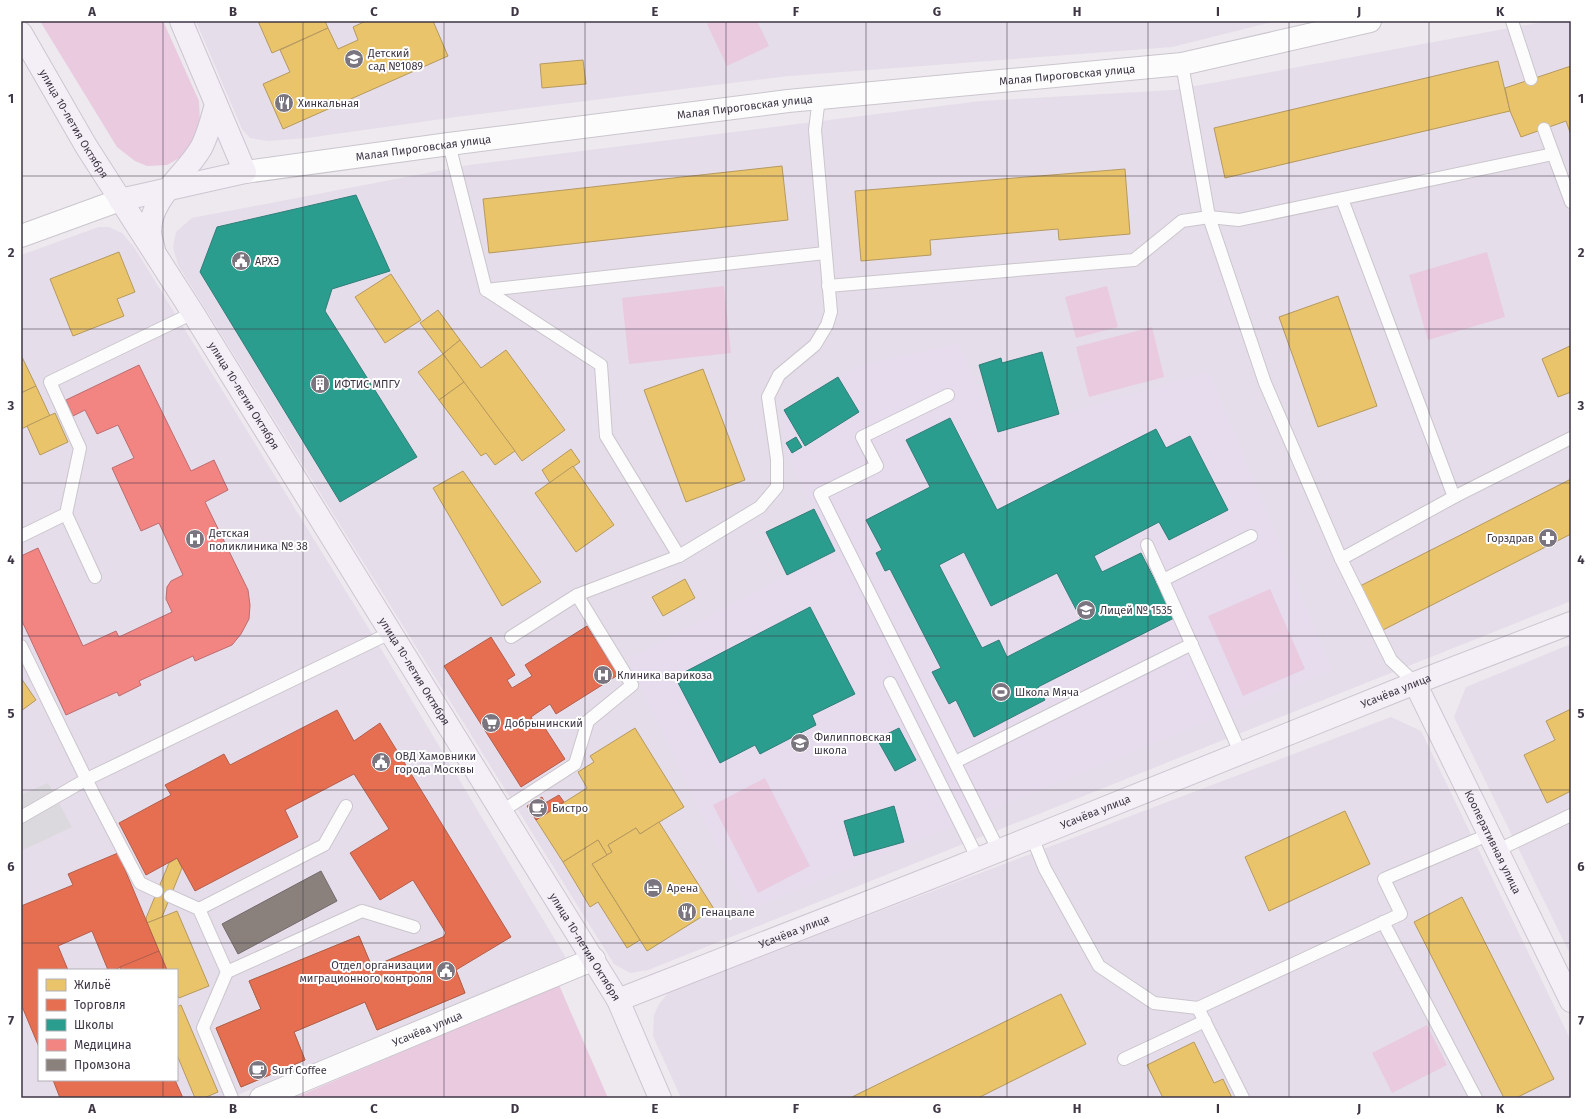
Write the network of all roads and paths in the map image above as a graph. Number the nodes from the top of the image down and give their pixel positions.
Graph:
1 (181, 21) edge
2 (1370, 21) edge
3 (1512, 21) edge
4 (21, 33) edge
5 (1182, 64) junction
6 (1530, 80) dead end
7 (819, 98) junction
8 (216, 104) junction
9 (1544, 129) dead end
10 (449, 144) junction
11 (1553, 154) junction
12 (245, 172) junction
13 (167, 189) junction
14 (1342, 199) junction
15 (120, 200) junction
16 (1571, 202) edge
17 (1209, 218) junction
18 (21, 236) edge
19 (155, 253) junction
20 (825, 253) junction
21 (828, 286) junction
22 (486, 290) junction
23 (193, 313) junction
24 (948, 395) dead end
25 (1571, 438) edge
26 (1454, 497) junction
27 (66, 514) junction
28 (21, 536) edge
29 (1251, 536) dead end
30 (1147, 545) dead end
31 (679, 556) junction
32 (1341, 559) junction
33 (96, 577) dead end
34 (1163, 580) junction
35 (577, 595) junction
36 (1571, 623) edge
37 (392, 632) junction
38 (511, 636) dead end
39 (1192, 644) junction
40 (21, 646) edge
41 (890, 683) dead end
42 (1415, 683) junction
43 (1241, 754) junction
44 (955, 762) junction
45 (87, 779) junction
46 (346, 806) dead end
47 (502, 812) junction
48 (1571, 815) edge
49 (21, 817) edge
50 (1032, 838) junction
51 (1494, 842) junction
52 (999, 851) junction
53 (978, 859) junction
54 (157, 891) dead end
55 (170, 896) dead end
56 (199, 909) junction
57 (1383, 922) junction
58 (414, 927) dead end
59 (594, 959) junction
60 (227, 972) junction
61 (618, 1000) junction
62 (1571, 1001) edge
63 (1198, 1008) junction
64 (1205, 1021) junction
65 (1124, 1059) dead end
66 (232, 1098) edge
67 (261, 1098) edge
68 (660, 1098) edge
69 (1243, 1098) edge
70 (1476, 1098) edge

1 - 8 street
2 - 5 street, Малая Пироговская улица
3 - 6 lane
4 - 15 street, улица 10-летия Октября
5 - 7 street, Малая Пироговская улица
5 - 17 lane
7 - 10 street, Малая Пироговская улица
7 - 20 lane
8 - 12 street
8 - 13 street, улица 10-летия Октября
9 - 11 lane
10 - 12 street, Малая Пироговская улица
10 - 22 lane
11 - 14 lane
11 - 16 lane
12 - 13 street, Малая Пироговская улица
13 - 15 street, Малая Пироговская улица
13 - 19 street, улица 10-летия Октября
14 - 17 lane
14 - 26 lane
15 - 18 street
15 - 19 street, улица 10-летия Октября
17 - 21 lane
17 - 32 lane
19 - 23 street, улица 10-летия Октября
20 - 21 lane
20 - 22 lane
21 - 31 lane
22 - 31 lane
23 - 27 lane
23 - 37 street, улица 10-летия Октября
24 - 44 lane
25 - 26 lane
26 - 32 lane
27 - 28 lane
27 - 33 lane
29 - 34 lane
30 - 34 lane
31 - 35 lane
32 - 42 lane
34 - 39 lane
35 - 38 lane
35 - 47 lane
36 - 42 street, Усачёва улица
37 - 45 lane
37 - 47 street, улица 10-летия Октября
39 - 43 lane
39 - 44 lane
40 - 45 lane
41 - 53 lane
42 - 43 street, Усачёва улица
42 - 51 street, Кооперативная улица
43 - 50 street, Усачёва улица
44 - 52 lane
45 - 49 lane
45 - 54 lane
46 - 56 lane
47 - 59 street, улица 10-летия Октября
48 - 51 lane
50 - 52 street, Усачёва улица
50 - 63 lane
51 - 57 lane
51 - 62 street, Кооперативная улица
52 - 53 street, Усачёва улица
53 - 61 street, Усачёва улица
55 - 56 lane
56 - 60 lane
57 - 63 lane
57 - 70 lane
58 - 60 lane
59 - 61 street, улица 10-летия Октября
59 - 67 street, Усачёва улица
60 - 66 lane
61 - 68 street, улица 10-летия Октября
63 - 64 lane
64 - 65 lane
64 - 69 lane

